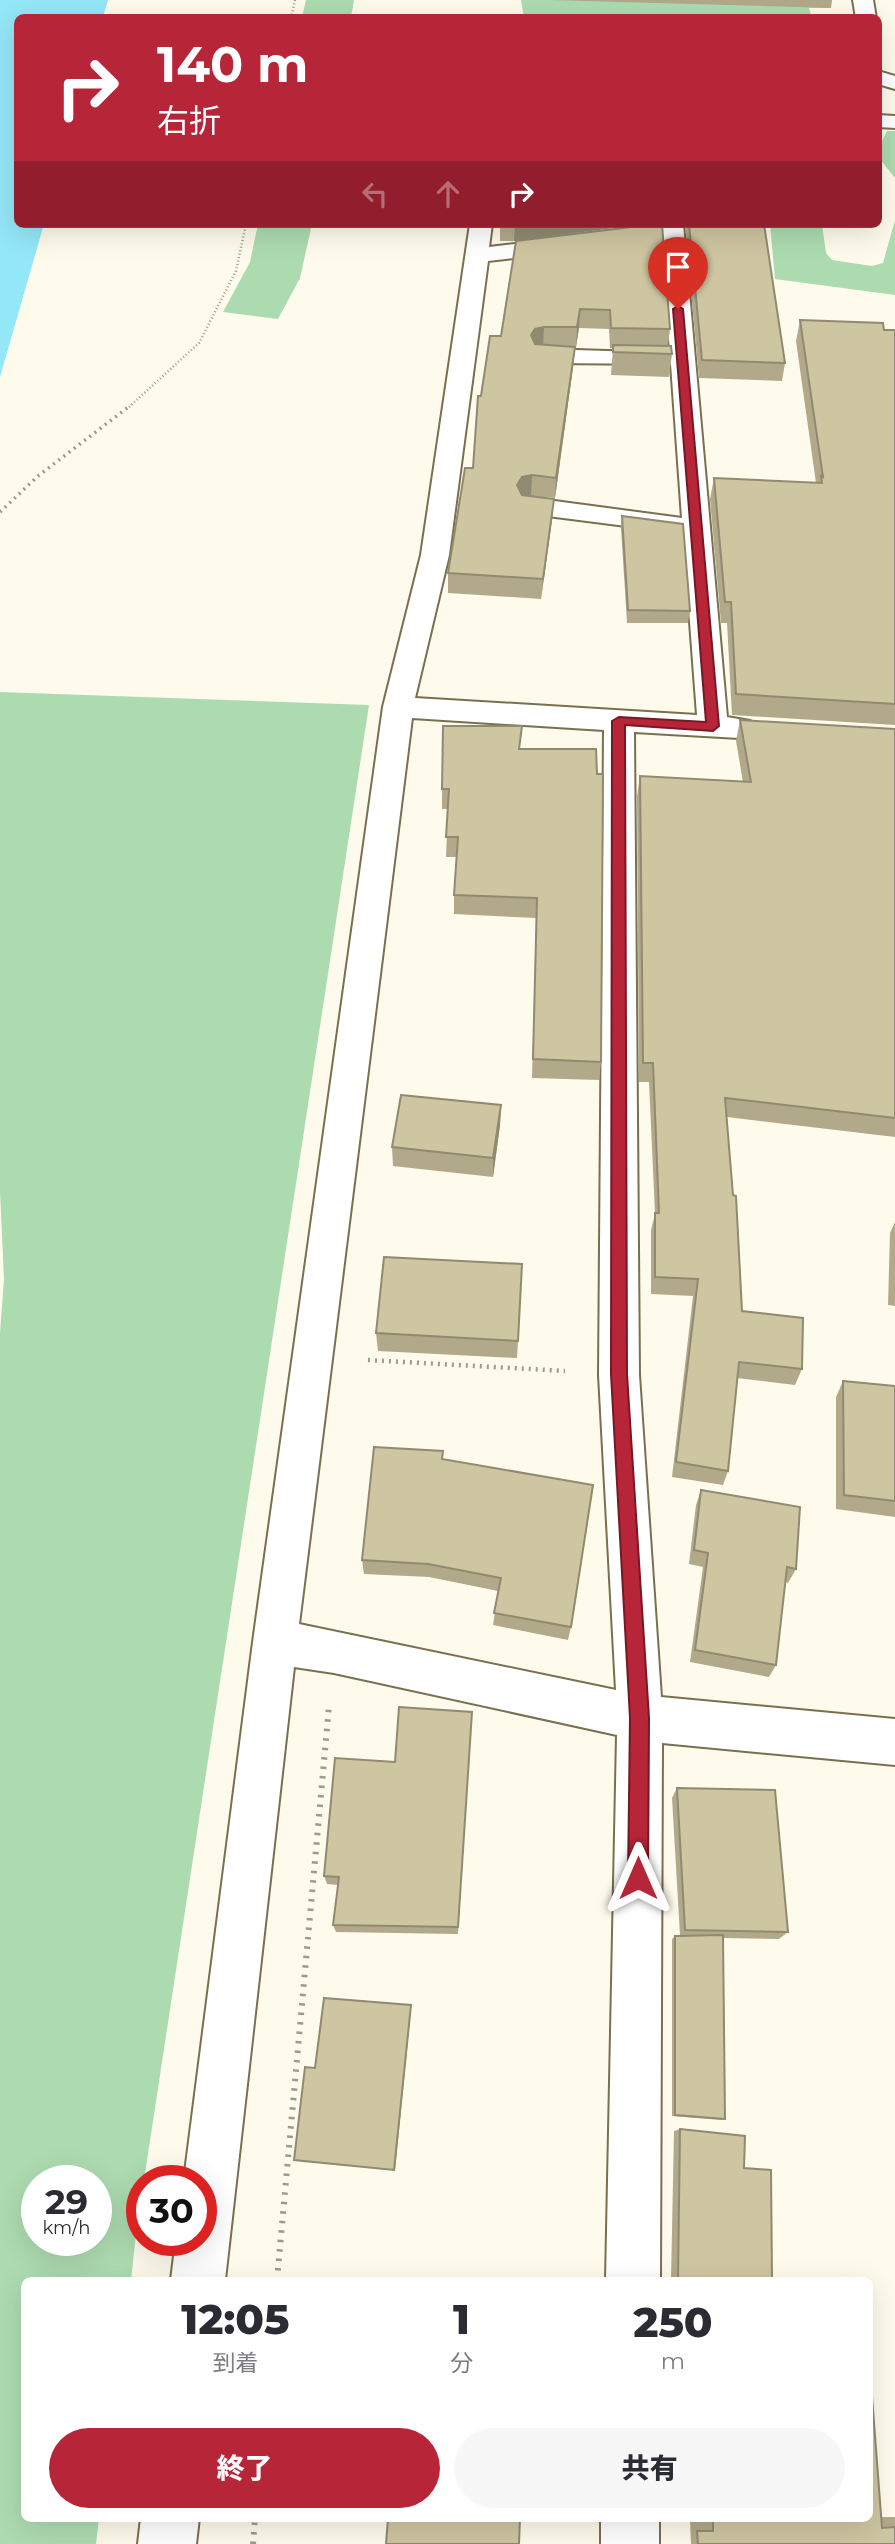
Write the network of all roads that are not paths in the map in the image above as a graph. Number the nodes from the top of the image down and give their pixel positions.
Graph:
1 (663, 231) edge
2 (479, 240) edge
3 (581, 243) edge
4 (544, 356) edge
5 (683, 360) junction
6 (532, 506) edge
7 (696, 527) junction
8 (398, 707) junction
9 (619, 721) junction
10 (713, 726) junction
11 (765, 730) edge
12 (275, 1642) junction
13 (640, 1718) junction
14 (895, 1742) edge
15 (198, 2277) edge
16 (633, 2277) edge
17 (170, 2522) edge
18 (630, 2522) edge
19 (167, 2544) edge
20 (630, 2544) edge

1 - 5 street
2 - 3 street
2 - 8 street
4 - 5 street
5 - 7 street
6 - 7 street
7 - 10 street
8 - 9 street
8 - 12 street
9 - 10 street
9 - 13 street
10 - 11 street
12 - 13 street
12 - 15 street
13 - 14 street
13 - 16 street
17 - 19 street
18 - 20 street

